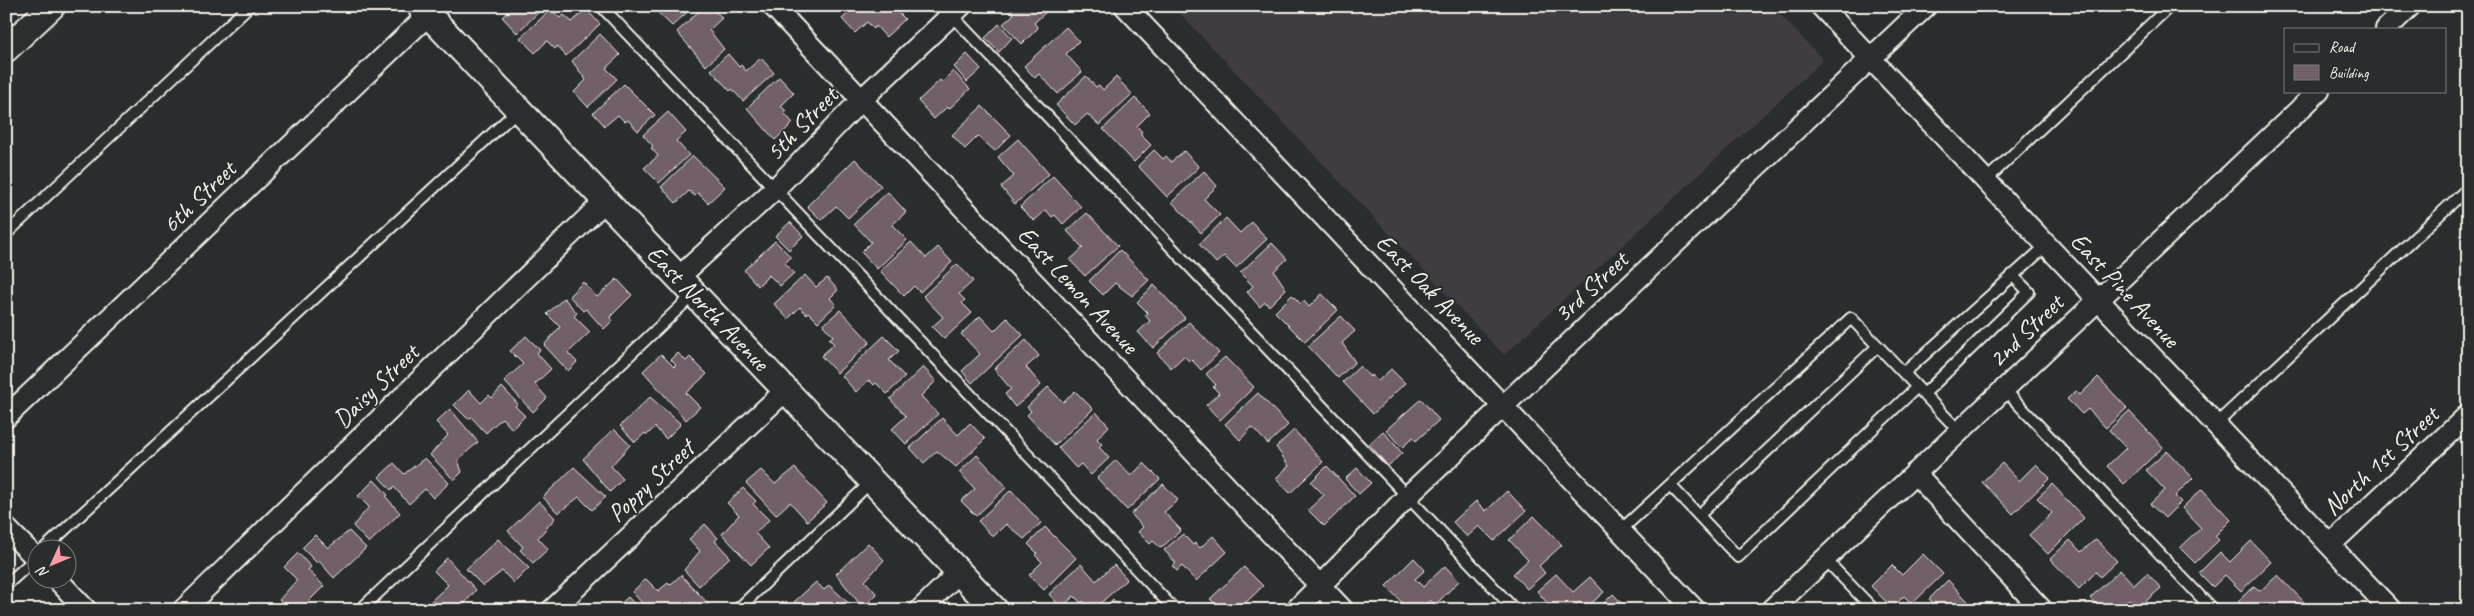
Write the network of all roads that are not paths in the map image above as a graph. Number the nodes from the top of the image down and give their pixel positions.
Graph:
1 (52, 6) edge
2 (249, 6) edge
3 (601, 6) edge
4 (773, 6) edge
5 (1125, 6) edge
6 (1821, 6) edge
7 (1926, 6) edge
8 (2170, 6) edge
9 (2410, 6) edge
10 (952, 9) edge
11 (424, 10) edge
12 (2387, 28) edge
13 (6, 49) edge
14 (1871, 58) junction
15 (2318, 92) edge
16 (862, 99) junction
17 (518, 110) junction
18 (1986, 180) junction
19 (2468, 188) edge
20 (776, 189) junction
21 (605, 201) junction
22 (6, 234) edge
23 (2047, 245) junction
24 (2012, 275) junction
25 (686, 285) junction
26 (2098, 299) junction
27 (1878, 346) junction
28 (1904, 373) junction
29 (2004, 389) junction
30 (786, 390) junction
31 (1921, 391) junction
32 (1504, 405) junction
33 (6, 416) edge
34 (2468, 416) edge
35 (2215, 425) junction
36 (1960, 432) junction
37 (1915, 473) junction
38 (872, 480) junction
39 (1670, 485) junction
40 (1408, 496) junction
41 (1699, 515) junction
42 (6, 528) edge
43 (1621, 530) junction
44 (57, 538) edge
45 (2330, 545) junction
46 (28, 546) edge
47 (1825, 558) junction
48 (28, 565) edge
49 (959, 572) junction
50 (6, 585) edge
51 (1321, 586) junction
52 (65, 588) edge
53 (86, 610) edge
54 (183, 610) edge
55 (360, 610) edge
56 (552, 610) edge
57 (737, 610) edge
58 (920, 610) edge
59 (995, 610) edge
60 (1175, 610) edge
61 (1296, 610) edge
62 (1343, 610) edge
63 (1514, 610) edge
64 (1695, 610) edge
65 (1771, 610) edge
66 (1874, 610) edge
67 (2042, 610) edge
68 (2212, 610) edge
69 (2391, 610) edge

1 - 13 street
2 - 22 lane
3 - 20 lane
4 - 16 street, East Lemon Avenue
5 - 32 street, East Oak Avenue
6 - 14 street, East Pine Avenue
7 - 14 street, 3rd Street
8 - 18 lane
9 - 12 street
10 - 16 street, 5th Street
10 - 40 lane
11 - 17 street, East North Avenue
11 - 33 street, 6th Street
14 - 18 street, East Pine Avenue
14 - 32 street, 3rd Street
15 - 26 street, 2nd Street
16 - 20 street, 5th Street
16 - 51 street, East Lemon Avenue
17 - 21 street, East North Avenue
17 - 44 lane
18 - 23 street, East Pine Avenue
19 - 35 lane
20 - 25 street, 5th Street
20 - 60 lane
21 - 25 street, East North Avenue
21 - 54 street, Daisy Street
23 - 24 lane
23 - 26 street, East Pine Avenue
24 - 28 lane
24 - 31 lane
25 - 30 street, East North Avenue
25 - 55 lane
26 - 29 street, 2nd Street
26 - 35 street, East Pine Avenue
27 - 28 lane
27 - 39 lane
27 - 41 lane
28 - 31 lane
29 - 36 street, 2nd Street
29 - 68 lane
30 - 38 street, East North Avenue
30 - 56 street, Poppy Street
31 - 36 lane
31 - 41 lane
32 - 40 street, 3rd Street
32 - 43 street, East Oak Avenue
34 - 45 street, North 1st Street
35 - 45 street, East Pine Avenue
36 - 37 street, 2nd Street
37 - 47 street, 2nd Street
37 - 67 street
38 - 49 street, East North Avenue
38 - 57 lane
39 - 41 lane
39 - 43 lane
40 - 51 street, 3rd Street
40 - 63 lane
42 - 46 street
43 - 64 street, East Oak Avenue
45 - 69 street, East Pine Avenue
47 - 65 street, 2nd Street
47 - 66 lane
48 - 50 lane
49 - 58 street
49 - 59 street, East North Avenue
51 - 61 street, 3rd Street
51 - 62 street, East Lemon Avenue
52 - 53 street

